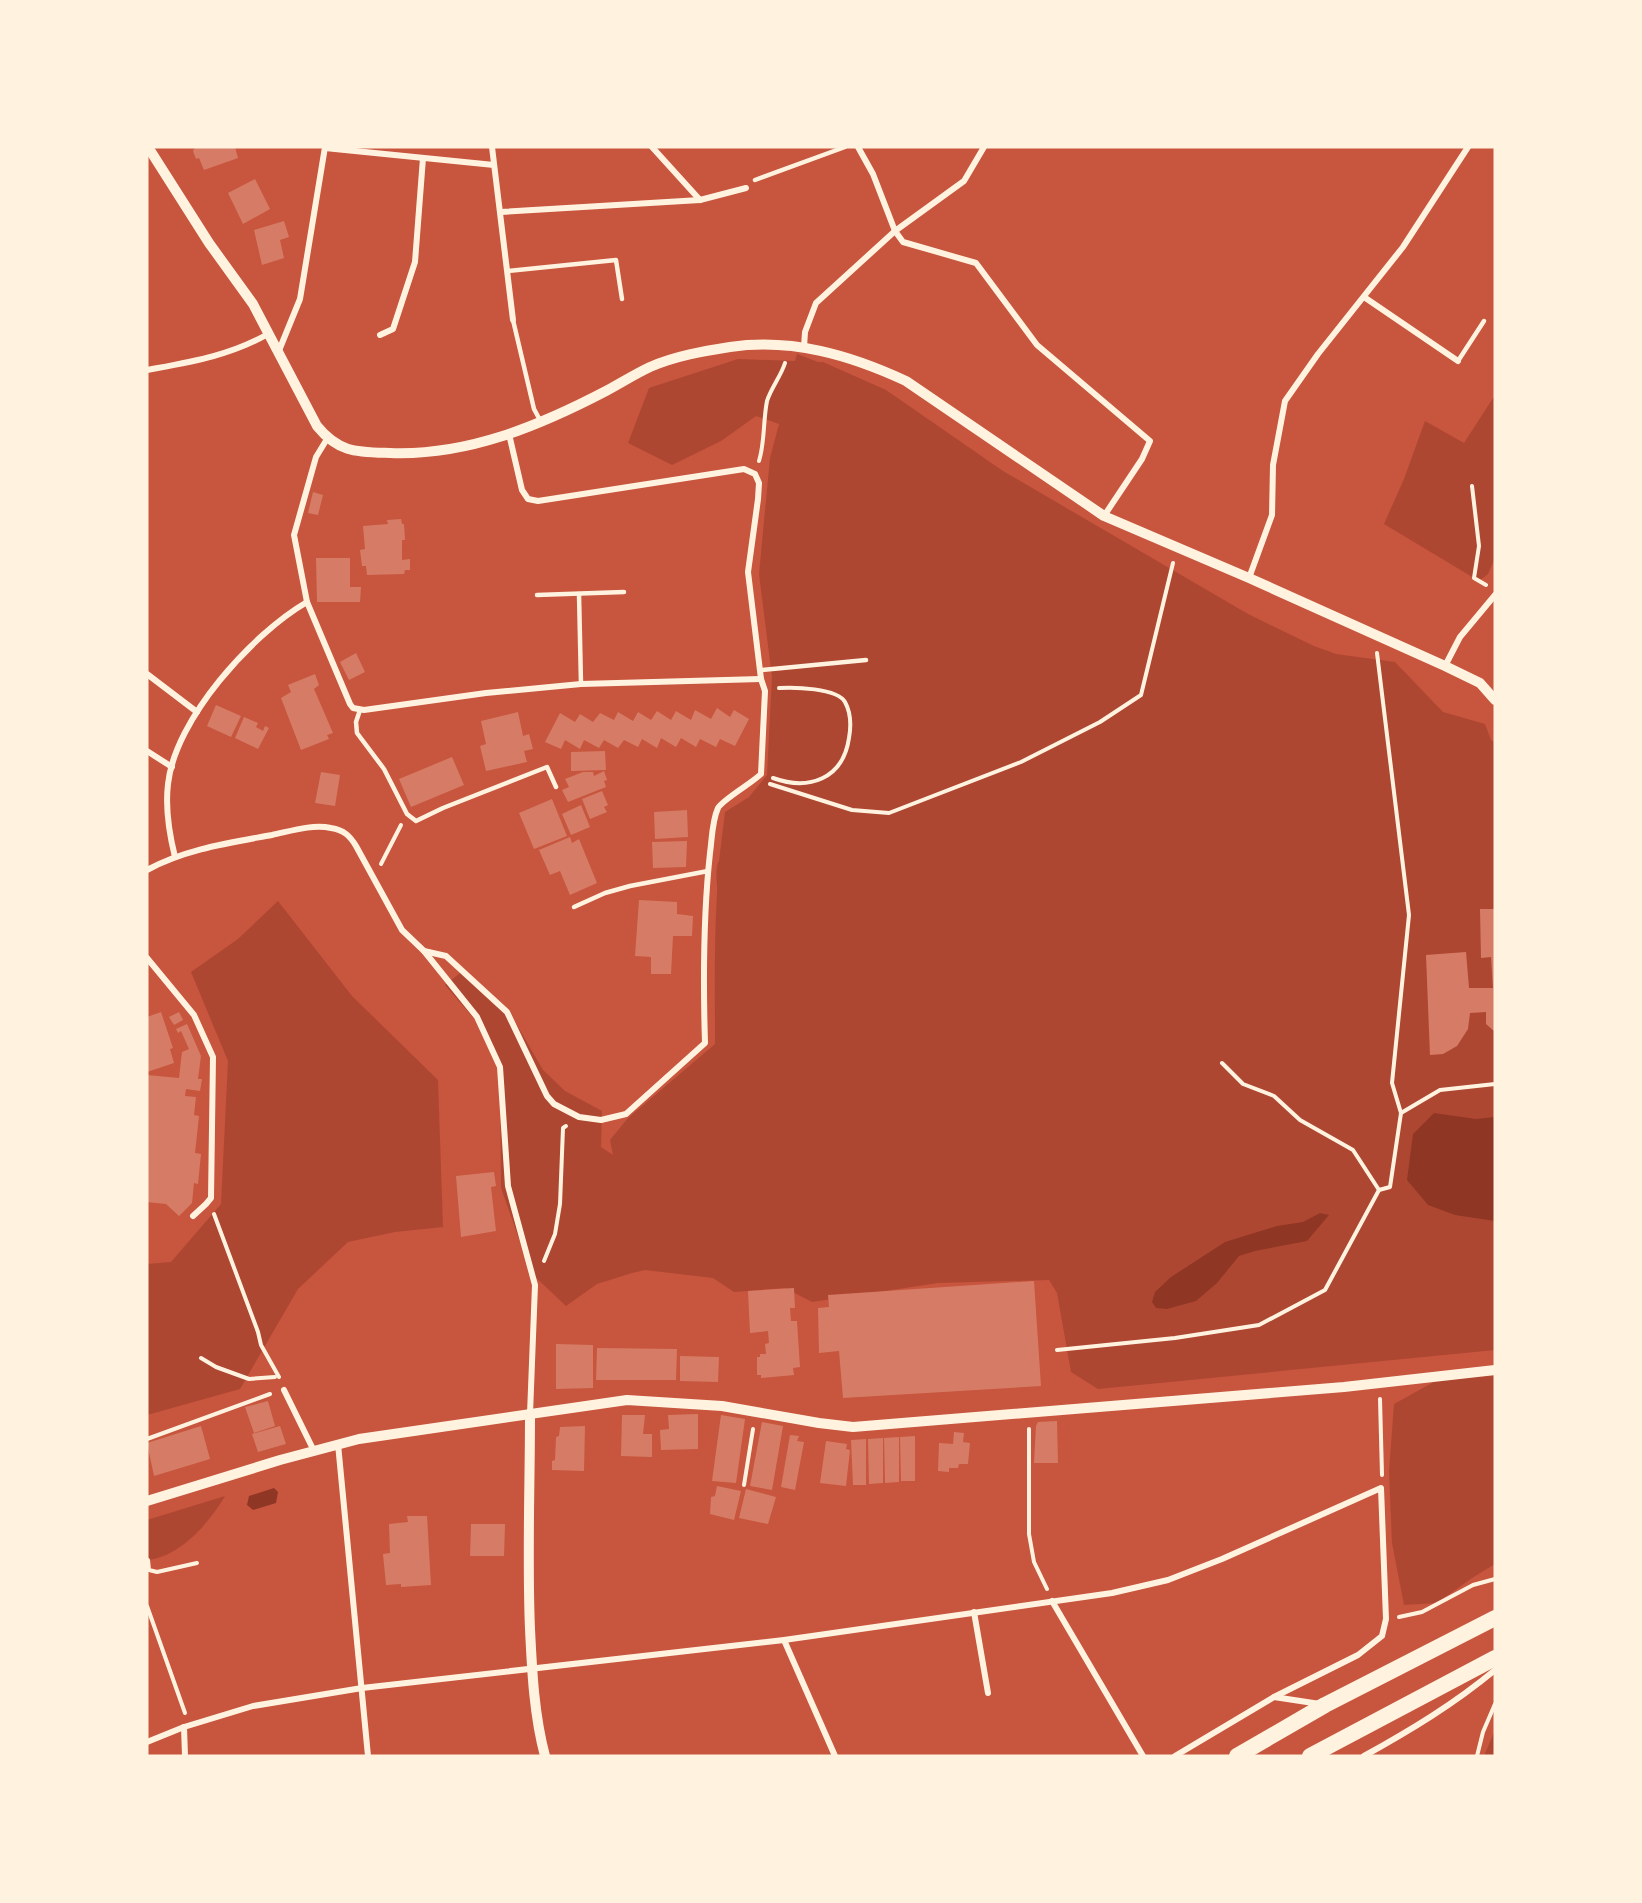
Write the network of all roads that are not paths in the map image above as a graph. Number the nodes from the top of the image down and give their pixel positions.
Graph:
1 (148, 147) edge
2 (492, 147) edge
3 (652, 147) edge
4 (845, 147) edge
5 (858, 147) edge
6 (984, 147) edge
7 (1468, 147) edge
8 (325, 148) edge
9 (423, 158) junction
10 (494, 165) junction
11 (755, 180) dead end
12 (746, 188) dead end
13 (700, 200) junction
14 (500, 212) junction
15 (895, 231) junction
16 (507, 271) junction
17 (1364, 297) junction
18 (622, 299) dead end
19 (513, 320) joint
20 (1484, 321) dead end
21 (268, 334) junction
22 (380, 335) dead end
23 (804, 347) junction
24 (278, 354) junction
25 (1458, 361) joint
26 (147, 370) edge
27 (541, 422) junction
28 (509, 434) junction
29 (327, 439) junction
30 (1104, 516) junction
31 (1249, 578) junction
32 (624, 592) dead end
33 (579, 594) junction
34 (1495, 595) edge
35 (537, 596) dead end
36 (307, 602) junction
37 (866, 660) dead end
38 (1445, 666) junction
39 (761, 670) junction
40 (147, 674) edge
41 (761, 680) junction
42 (581, 684) junction
43 (1494, 698) edge
44 (360, 710) junction
45 (196, 712) junction
46 (147, 751) edge
47 (172, 767) junction
48 (556, 786) dead end
49 (175, 857) junction
50 (147, 870) edge
51 (708, 871) junction
52 (574, 907) dead end
53 (424, 951) junction
54 (147, 958) edge
55 (193, 1216) dead end
56 (1495, 1370) edge
57 (284, 1390) road end
58 (530, 1414) junction
59 (338, 1444) junction
60 (314, 1451) junction
61 (147, 1501) edge
62 (1052, 1601) junction
63 (974, 1612) junction
64 (1495, 1618) edge
65 (784, 1640) junction
66 (1495, 1658) edge
67 (532, 1668) junction
68 (1495, 1670) edge
69 (362, 1688) junction
70 (988, 1693) dead end
71 (1274, 1696) junction
72 (1325, 1705) junction
73 (187, 1726) junction
74 (147, 1742) edge
75 (185, 1756) edge
76 (368, 1756) edge
77 (545, 1756) edge
78 (835, 1756) edge
79 (1143, 1756) edge
80 (1175, 1756) edge
81 (1237, 1756) edge
82 (1310, 1756) edge
83 (1364, 1756) edge

1 - 21 street
2 - 10 street
3 - 13 street
4 - 11 lane
5 - 15 street
6 - 15 street
7 - 17 street
8 - 9 street
8 - 24 street
9 - 10 street
9 - 22 street
10 - 14 street
12 - 13 street
13 - 14 street
14 - 16 street
15 - 23 street
15 - 30 street
16 - 18 lane
16 - 19 street
17 - 25 street
17 - 31 street
19 - 27 lane
20 - 25 lane
21 - 24 street
21 - 26 street
23 - 27 street
23 - 30 street
24 - 29 street
27 - 28 street
28 - 29 street
28 - 39 street
29 - 36 street
30 - 31 street
31 - 38 street
32 - 33 lane
33 - 35 lane
33 - 42 lane
34 - 38 street
36 - 44 street
36 - 45 street
37 - 39 lane
38 - 43 street
39 - 41 street
40 - 45 street
41 - 42 street
41 - 51 street
42 - 44 street
44 - 48 lane
45 - 47 street
46 - 47 street
47 - 49 street
49 - 50 street
49 - 53 street
51 - 52 lane
51 - 53 street
53 - 58 street
54 - 55 street
56 - 58 street
57 - 60 street
58 - 59 street
58 - 67 street
59 - 60 street
59 - 69 street
60 - 61 street
62 - 63 street
62 - 71 street
62 - 79 street
63 - 65 street
63 - 70 street
64 - 72 highway
65 - 67 street
65 - 78 street
66 - 82 highway
67 - 69 street
67 - 77 street
68 - 83 street
69 - 73 street
69 - 76 street
71 - 72 street
71 - 80 street
72 - 81 highway
73 - 74 street
73 - 75 street

